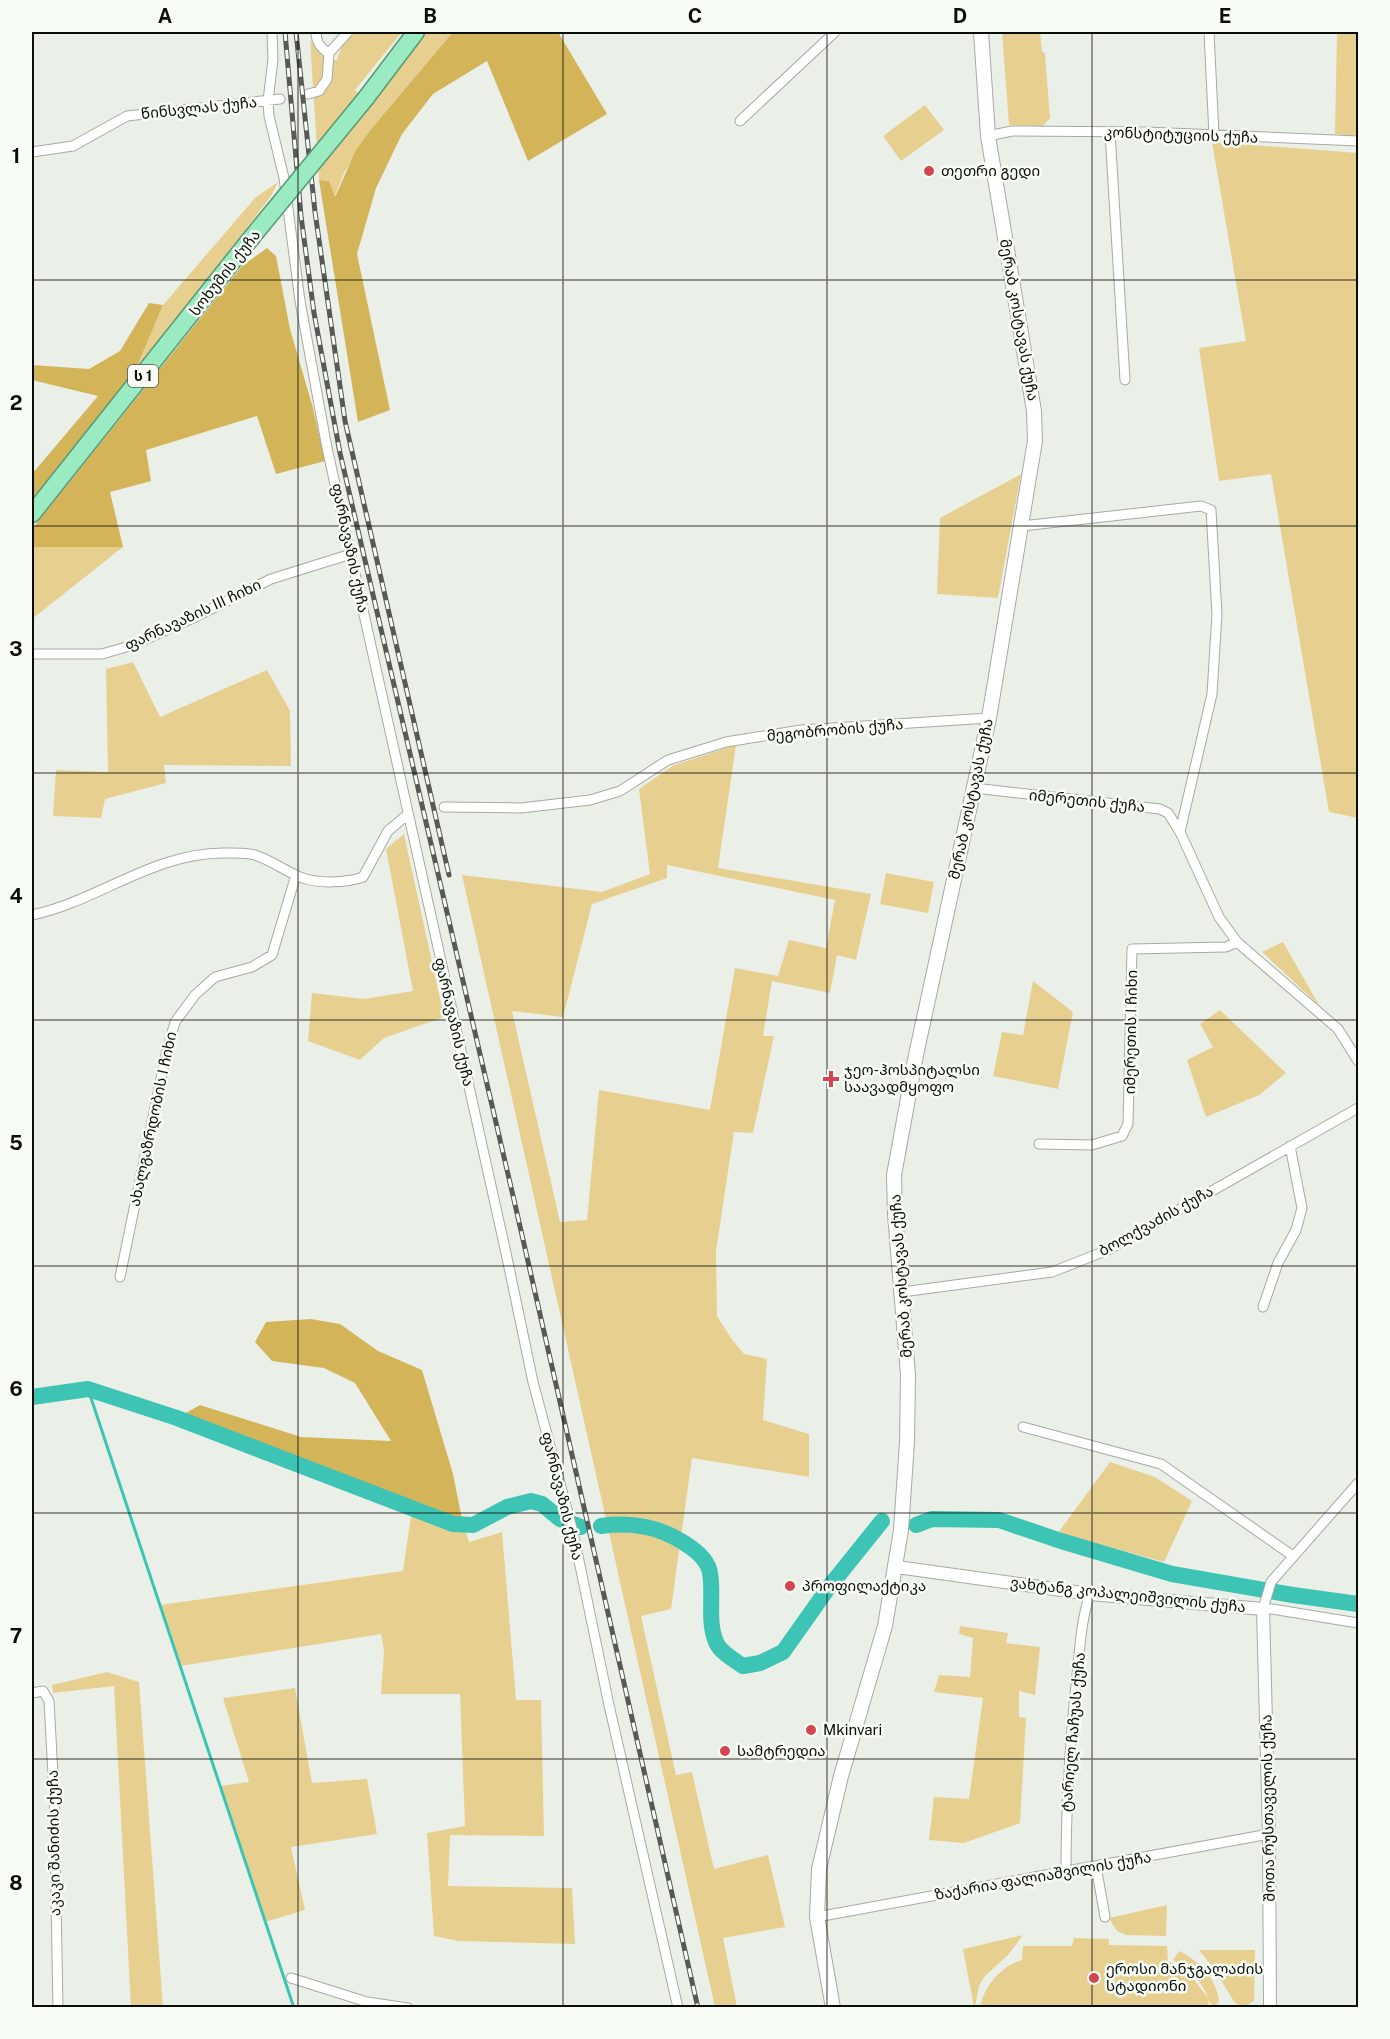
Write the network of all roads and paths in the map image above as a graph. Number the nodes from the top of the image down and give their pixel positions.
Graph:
1 (272, 32) edge
2 (316, 32) edge
3 (348, 32) edge
4 (416, 32) edge
5 (835, 32) edge
6 (981, 32) edge
7 (1209, 32) edge
8 (329, 53) junction
9 (308, 94) dead end
10 (280, 99) dead end
11 (268, 101) junction
12 (740, 121) dead end
13 (987, 130) junction
14 (1110, 132) junction
15 (1214, 135) junction
16 (1359, 141) edge
17 (32, 152) edge
18 (1125, 380) dead end
19 (32, 514) edge
20 (1022, 526) junction
21 (351, 554) junction
22 (32, 654) edge
23 (989, 718) junction
24 (974, 788) junction
25 (444, 807) dead end
26 (408, 814) junction
27 (1180, 832) junction
28 (296, 875) junction
29 (32, 915) edge
30 (1237, 942) junction
31 (1359, 1061) edge
32 (1359, 1108) edge
33 (1039, 1144) dead end
34 (1290, 1146) junction
35 (120, 1277) dead end
36 (902, 1292) junction
37 (1263, 1307) dead end
38 (1023, 1427) dead end
39 (1359, 1483) edge
40 (1293, 1556) junction
41 (897, 1567) junction
42 (1090, 1594) junction
43 (1263, 1609) junction
44 (1359, 1623) edge
45 (32, 1693) edge
46 (1269, 1834) junction
47 (1096, 1866) junction
48 (1066, 1872) junction
49 (817, 1917) junction
50 (1105, 1917) dead end
51 (291, 1978) dead end
52 (58, 2007) edge
53 (408, 2007) edge
54 (678, 2007) edge
55 (832, 2007) edge
56 (1270, 2007) edge

1 - 11 street, ფარნავაზის ქუჩა
2 - 8 street
3 - 8 street
4 - 19 highway, სოხუმის ქუჩა / ს 1, bridge
5 - 12 street
6 - 13 main road, მერაბ კოსტავას ქუჩა
7 - 15 street
8 - 9 street
10 - 11 street, წინსვლას ქუჩა
11 - 17 street, წინსვლას ქუჩა
11 - 21 street, ფარნავაზის ქუჩა
13 - 14 street, კონსტიტუციის ქუჩა
13 - 20 main road, მერაბ კოსტავას ქუჩა
14 - 15 street, კონსტიტუციის ქუჩა
14 - 18 street
15 - 16 street, კონსტიტუციის ქუჩა
20 - 23 main road, მერაბ კოსტავას ქუჩა
20 - 27 street
21 - 22 street, ფარნავაზის III ჩიხი
21 - 26 street, ფარნავაზის ქუჩა
23 - 24 main road, მერაბ კოსტავას ქუჩა
23 - 25 street, მეგობრობის ქუჩა
24 - 27 street, იმერეთის ქუჩა
24 - 36 main road, მერაბ კოსტავას ქუჩა
26 - 28 street
26 - 54 street, ფარნავაზის ქუჩა
27 - 30 street, იმერეთის ქუჩა
28 - 29 street
28 - 35 street, ახალგაზრდობის I ჩიხი
30 - 31 street, იმერეთის ქუჩა
30 - 33 street, იმერეთის I ჩიხი
32 - 34 street, ბოლქვაძის ქუჩა
34 - 36 street, ბოლქვაძის ქუჩა
34 - 37 street
36 - 41 main road, მერაბ კოსტავას ქუჩა
38 - 40 street
39 - 40 street
40 - 43 street
41 - 42 street, ვახტანგ კოპალეიშვილის ქუჩა
41 - 49 main road, მერაბ კოსტავას ქუჩა
42 - 43 street, ვახტანგ კოპალეიშვილის ქუჩა
42 - 48 street, ტარიელ ჩაჩუას ქუჩა
43 - 44 street, ვახტანგ კოპალეიშვილის ქუჩა
43 - 46 street, შოთა რუსთაველის ქუჩა
45 - 52 street, აკაკი შანიძის ქუჩა
46 - 47 street, ზაქარია ფალიაშვილის ქუჩა
46 - 56 street, შოთა რუსთაველის ქუჩა
47 - 48 street, ზაქარია ფალიაშვილის ქუჩა
47 - 50 street
48 - 49 street, ზაქარია ფალიაშვილის ქუჩა
49 - 55 main road, მერაბ კოსტავას ქუჩა
51 - 53 street

